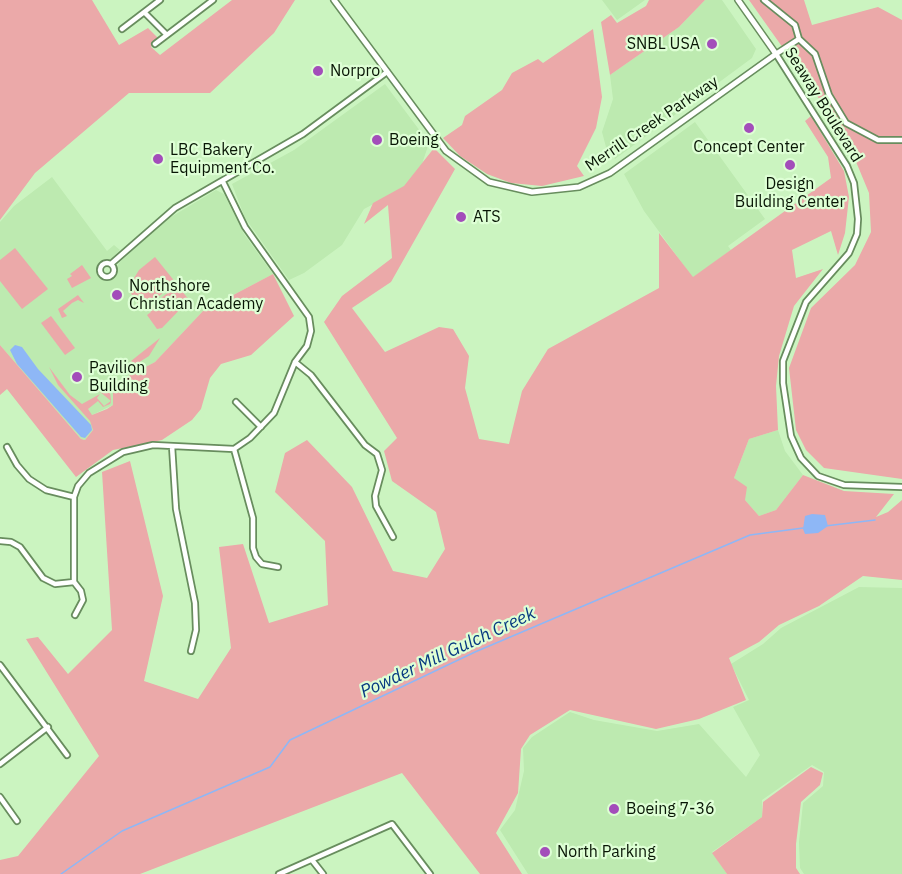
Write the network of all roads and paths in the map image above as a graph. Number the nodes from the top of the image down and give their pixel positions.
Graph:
1 (159, 0) edge
2 (213, 0) edge
3 (334, 0) edge
4 (738, 0) edge
5 (764, 0) edge
6 (145, 13) junction
7 (122, 29) dead end
8 (166, 34) junction
9 (799, 39) junction
10 (155, 44) dead end
11 (776, 54) junction
12 (387, 72) junction
13 (902, 140) edge
14 (223, 182) junction
15 (111, 264) dead end
16 (295, 362) junction
17 (236, 402) dead end
18 (261, 427) junction
19 (172, 446) junction
20 (7, 447) dead end
21 (234, 449) junction
22 (902, 487) edge
23 (74, 497) junction
24 (393, 537) dead end
25 (0, 541) edge
26 (278, 567) dead end
27 (74, 582) junction
28 (75, 615) dead end
29 (191, 651) dead end
30 (0, 665) edge
31 (48, 727) junction
32 (67, 755) dead end
33 (0, 764) edge
34 (0, 797) edge
35 (17, 821) dead end
36 (312, 860) junction
37 (279, 874) edge
38 (323, 874) edge
39 (430, 874) edge

1 - 6 street
2 - 8 street
3 - 12 street, Merrill Creek Parkway
4 - 11 street, Seaway Boulevard
5 - 9 street
6 - 7 street
6 - 8 street
8 - 10 street
9 - 11 street
9 - 13 street
11 - 12 street, Merrill Creek Parkway
11 - 22 street, Seaway Boulevard
12 - 14 street
14 - 15 street
14 - 16 street
16 - 18 street
16 - 24 street
17 - 18 street
18 - 21 street
19 - 21 street
19 - 23 street
19 - 29 street
20 - 23 street
21 - 26 street
23 - 27 street
25 - 27 street
27 - 28 street
30 - 31 street
31 - 32 street
31 - 33 street
34 - 35 street
36 - 37 street
36 - 38 street
36 - 39 street

